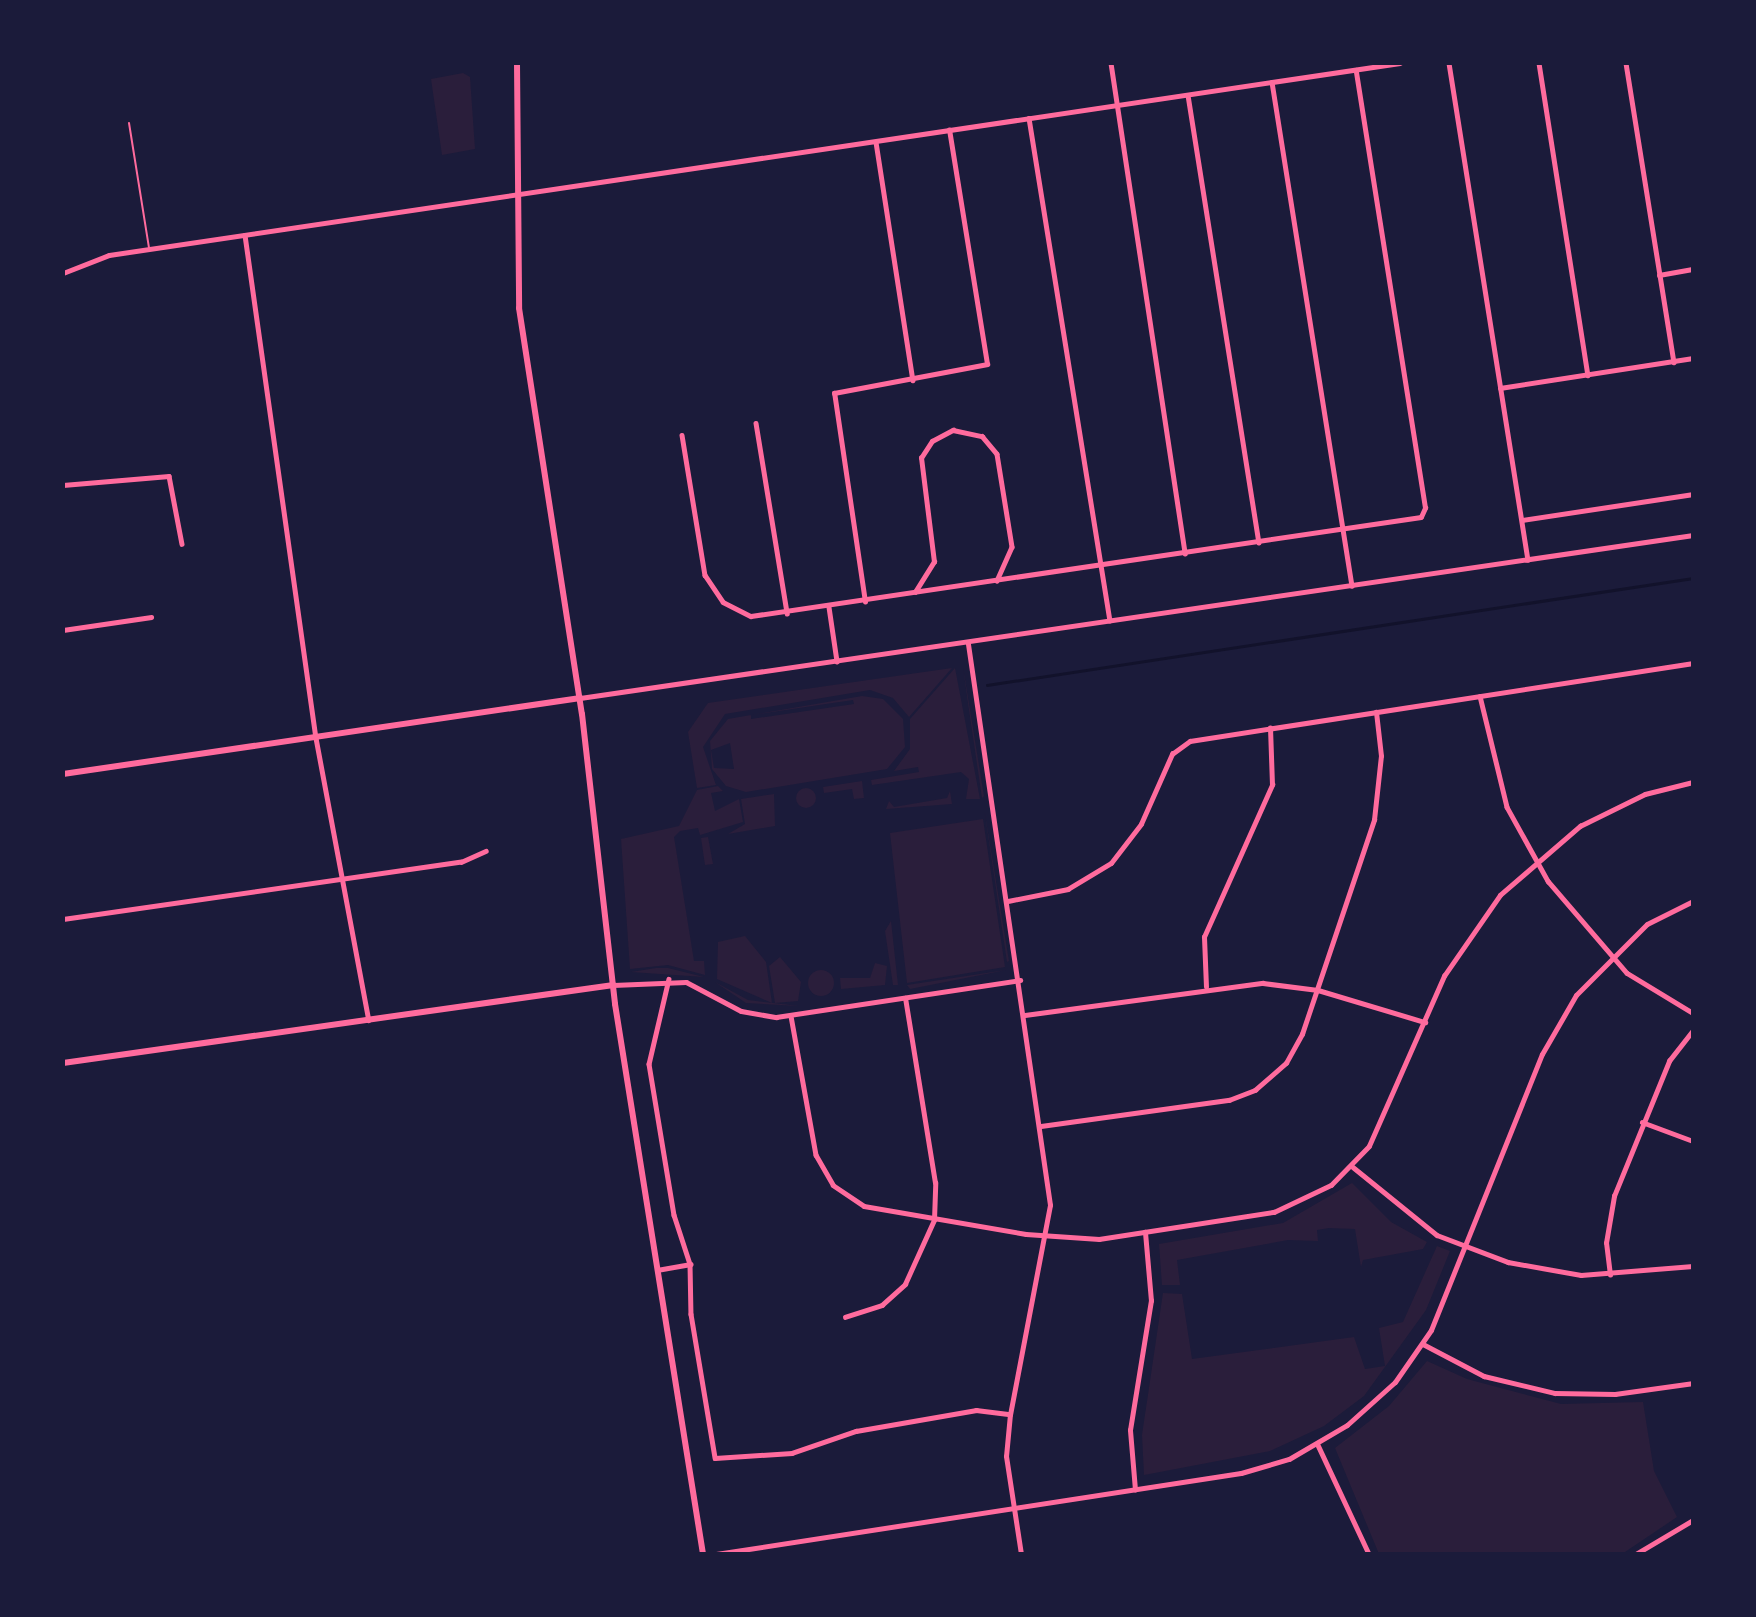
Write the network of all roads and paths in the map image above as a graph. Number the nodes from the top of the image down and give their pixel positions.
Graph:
1 (517, 63) edge
2 (1111, 63) edge
3 (1396, 63) edge
4 (1449, 63) edge
5 (1539, 63) edge
6 (1626, 63) edge
7 (1356, 70) junction
8 (1272, 82) junction
9 (1188, 95) junction
10 (1116, 106) junction
11 (1029, 118) junction
12 (129, 123) dead end
13 (949, 130) junction
14 (876, 142) junction
15 (517, 195) junction
16 (245, 235) junction
17 (149, 249) junction
18 (1693, 269) edge
19 (63, 273) edge
20 (1660, 275) junction
21 (1693, 358) edge
22 (1674, 362) junction
23 (1588, 375) junction
24 (913, 380) junction
25 (1500, 388) junction
26 (756, 423) dead end
27 (682, 435) dead end
28 (63, 485) edge
29 (1693, 494) edge
30 (1522, 520) junction
31 (1343, 530) junction
32 (1693, 535) edge
33 (1259, 542) junction
34 (182, 544) dead end
35 (1185, 554) junction
36 (1528, 560) junction
37 (1101, 566) junction
38 (997, 581) junction
39 (1352, 586) junction
40 (911, 594) junction
41 (865, 602) junction
42 (829, 607) junction
43 (787, 613) junction
44 (151, 617) dead end
45 (1110, 622) junction
46 (63, 630) edge
47 (968, 644) junction
48 (837, 662) junction
49 (1693, 663) edge
50 (1480, 696) junction
51 (580, 698) junction
52 (1376, 712) junction
53 (1270, 728) junction
54 (316, 738) junction
55 (63, 774) edge
56 (1693, 782) edge
57 (486, 851) dead end
58 (1535, 862) junction
59 (343, 879) junction
60 (1008, 901) junction
61 (1693, 901) edge
62 (63, 919) edge
63 (1611, 955) junction
64 (669, 979) junction
65 (1020, 980) junction
66 (613, 985) junction
67 (1206, 987) junction
68 (1318, 990) junction
69 (905, 998) junction
70 (1693, 1013) edge
71 (1025, 1015) junction
72 (791, 1016) junction
73 (369, 1020) junction
74 (1425, 1021) junction
75 (1693, 1030) edge
76 (63, 1063) edge
77 (1642, 1122) junction
78 (1041, 1126) junction
79 (1693, 1141) edge
80 (1353, 1167) junction
81 (934, 1220) junction
82 (1145, 1232) junction
83 (1046, 1236) junction
84 (1467, 1246) junction
85 (690, 1264) junction
86 (1693, 1266) edge
87 (657, 1270) junction
88 (1610, 1275) junction
89 (845, 1317) dead end
90 (1423, 1344) junction
91 (1693, 1382) edge
92 (1010, 1414) junction
93 (1318, 1445) junction
94 (1135, 1490) junction
95 (1014, 1508) junction
96 (1693, 1520) edge
97 (703, 1554) edge
98 (716, 1554) edge
99 (1021, 1554) edge
100 (1369, 1554) edge
101 (1636, 1554) edge

1 - 15 main road
2 - 10 street
3 - 7 street
4 - 25 street
5 - 23 street
6 - 20 street
7 - 8 street
7 - 31 street
8 - 9 street
8 - 31 street
9 - 10 street
9 - 33 street
10 - 11 street
10 - 35 street
11 - 13 street
11 - 37 street
12 - 17 lane
13 - 14 street
13 - 24 street
14 - 15 street
14 - 24 street
15 - 16 street
15 - 51 main road
16 - 17 street
16 - 54 street
17 - 19 street
18 - 20 street
20 - 22 street
21 - 22 street
22 - 23 street
23 - 25 street
24 - 41 street
25 - 30 street
26 - 43 street
27 - 43 street
28 - 34 street
29 - 30 street
30 - 36 street
31 - 33 street
31 - 39 street
32 - 36 street
33 - 35 street
35 - 37 street
36 - 39 street
37 - 38 street
37 - 45 street
38 - 40 street
38 - 40 street
39 - 45 street
40 - 41 street
41 - 42 street
42 - 43 street
42 - 48 street
44 - 46 street
45 - 47 street
47 - 48 street
47 - 60 street
48 - 51 street
49 - 50 street
50 - 52 street
50 - 58 street
51 - 54 main road
51 - 66 main road
52 - 53 street
52 - 68 street
53 - 60 street
53 - 67 street
54 - 55 main road
54 - 59 street
56 - 58 street
57 - 59 street
58 - 63 street
58 - 74 street
59 - 62 street
59 - 73 street
60 - 65 street
61 - 63 street
63 - 70 street
63 - 84 street
64 - 66 street
64 - 72 street
64 - 85 street
65 - 69 street
65 - 71 street
66 - 73 main road
66 - 87 main road
67 - 68 street
67 - 71 street
68 - 74 street
68 - 78 street
69 - 72 street
69 - 81 street
71 - 78 street
72 - 81 street
73 - 76 main road
74 - 80 street
75 - 77 street
77 - 79 street
77 - 88 street
78 - 83 street
80 - 82 street
80 - 84 street
81 - 83 street
81 - 89 street
82 - 83 street
82 - 94 street
83 - 92 street
84 - 88 street
84 - 90 street
85 - 87 street
85 - 92 street
86 - 88 street
87 - 97 main road
90 - 91 street
90 - 93 street
92 - 95 street
93 - 94 street
93 - 100 street
94 - 95 street
95 - 98 street
95 - 99 street
96 - 101 street

